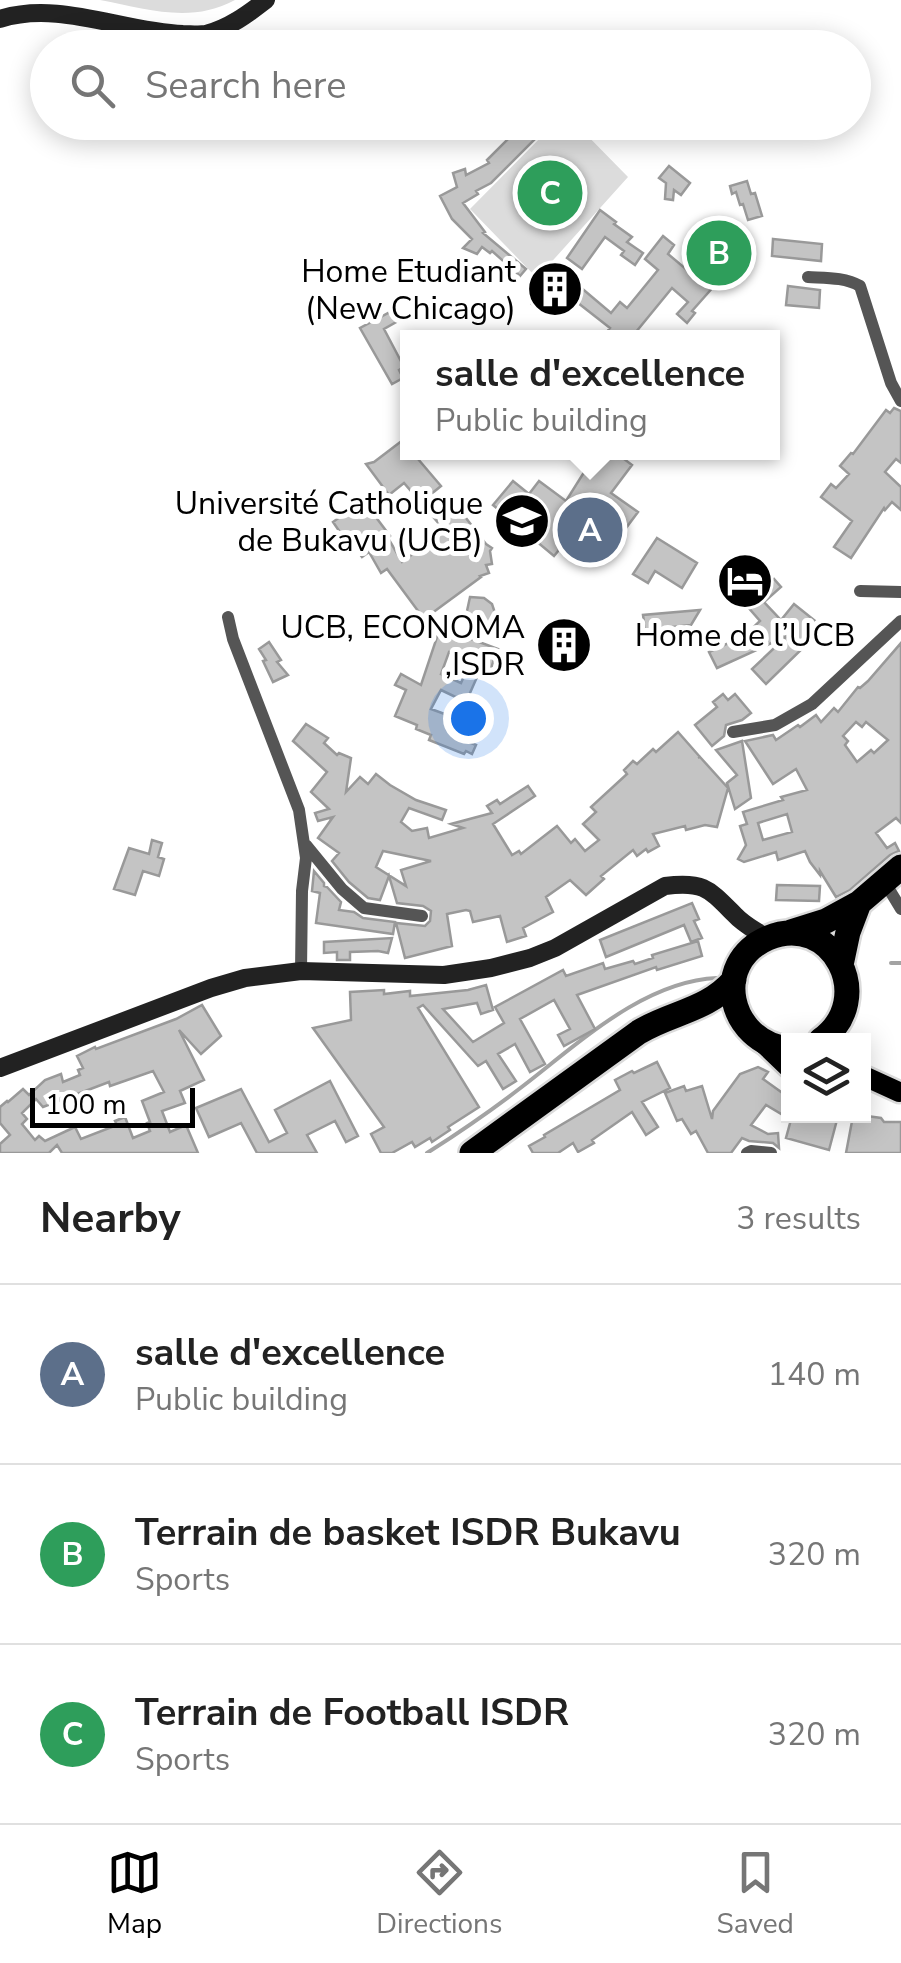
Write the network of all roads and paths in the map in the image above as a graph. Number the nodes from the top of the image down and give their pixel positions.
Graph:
1 (266, 0) edge
2 (0, 19) edge
3 (148, 30) edge
4 (217, 30) edge
5 (808, 277) dead end
6 (901, 401) edge
7 (860, 591) dead end
8 (901, 592) edge
9 (228, 617) dead end
10 (901, 621) edge
11 (733, 732) dead end
12 (305, 843) junction
13 (892, 874) edge
14 (858, 903) junction
15 (901, 909) edge
16 (422, 916) dead end
17 (736, 916) junction
18 (774, 936) junction
19 (841, 964) junction
20 (301, 971) junction
21 (737, 971) junction
22 (680, 1014) junction
23 (740, 1018) junction
24 (835, 1033) edge
25 (762, 1042) junction
26 (781, 1048) edge
27 (781, 1060) edge
28 (0, 1068) edge
29 (871, 1079) edge
30 (900, 1092) edge
31 (871, 1093) edge
32 (472, 1153) edge
33 (747, 1153) edge
34 (772, 1153) edge

1 - 4 street
2 - 3 street
5 - 6 street
7 - 8 street
9 - 12 street
10 - 11 street
12 - 16 street
12 - 20 street
13 - 14 highway
13 - 15 street
14 - 18 highway
14 - 19 highway
17 - 18 street
17 - 20 street
17 - 21 street
18 - 19 highway
18 - 21 highway
19 - 24 highway
20 - 28 street
21 - 22 highway
21 - 23 highway
22 - 23 highway
22 - 32 highway
23 - 25 highway
25 - 26 highway
25 - 27 main road
29 - 30 main road
30 - 31 main road
33 - 34 street

